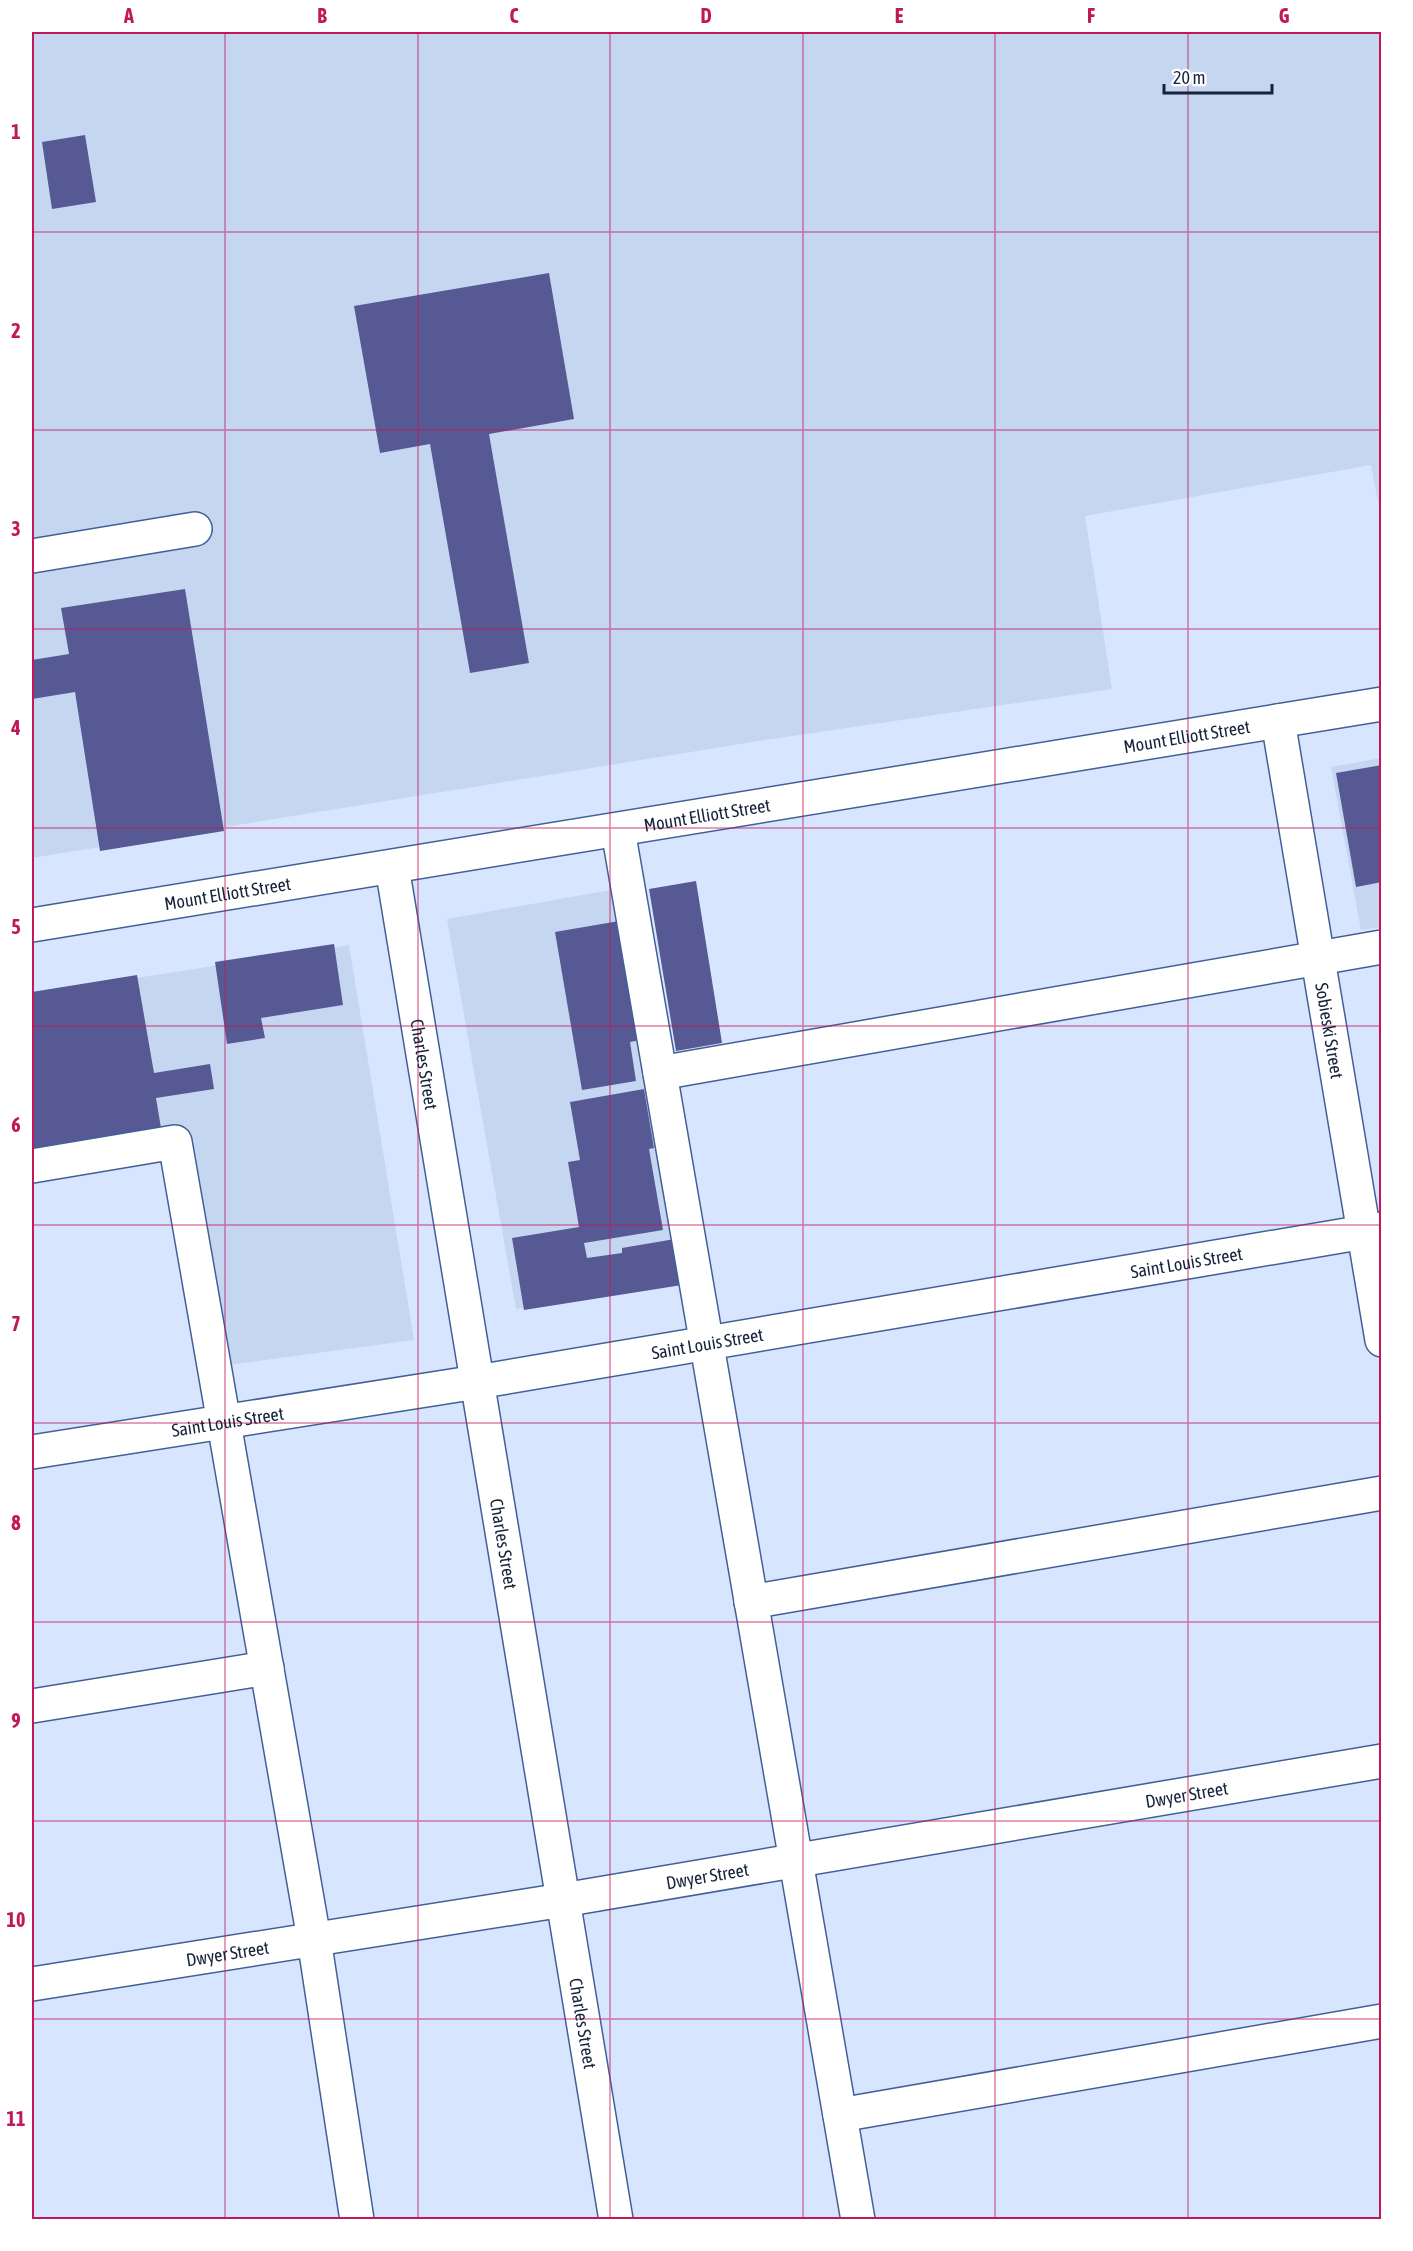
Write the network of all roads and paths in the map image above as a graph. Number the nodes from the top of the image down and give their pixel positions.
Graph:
1 (195, 529) dead end
2 (32, 556) edge
3 (1382, 704) edge
4 (1278, 721) junction
5 (618, 830) junction
6 (392, 867) junction
7 (32, 925) edge
8 (1382, 947) edge
9 (1318, 957) junction
10 (660, 1074) junction
11 (32, 1166) edge
12 (1373, 1231) edge
13 (1382, 1340) edge
14 (706, 1343) junction
15 (477, 1382) junction
16 (224, 1422) junction
17 (32, 1452) edge
18 (1382, 1493) edge
19 (751, 1602) junction
20 (267, 1668) junction
21 (32, 1706) edge
22 (1382, 1761) edge
23 (795, 1861) junction
24 (563, 1900) junction
25 (314, 1939) junction
26 (32, 1984) edge
27 (1382, 2021) edge
28 (840, 2115) junction
29 (357, 2220) edge
30 (616, 2220) edge
31 (858, 2220) edge

1 - 2 street
3 - 4 street, Mount Elliott Street
4 - 5 street, Mount Elliott Street
4 - 9 street, Sobieski Street
5 - 6 street, Mount Elliott Street
5 - 10 street
6 - 7 street, Mount Elliott Street
6 - 15 street, Charles Street
8 - 9 street
9 - 10 street
9 - 12 street, Sobieski Street
10 - 14 street
11 - 16 street
12 - 13 street, Sobieski Street
12 - 14 street, Saint Louis Street
14 - 15 street, Saint Louis Street
14 - 19 street
15 - 16 street, Saint Louis Street
15 - 24 street, Charles Street
16 - 17 street, Saint Louis Street
16 - 20 street
18 - 19 street
19 - 23 street
20 - 21 street
20 - 25 street
22 - 23 street, Dwyer Street
23 - 24 street, Dwyer Street
23 - 28 street
24 - 25 street, Dwyer Street
24 - 30 street, Charles Street
25 - 26 street, Dwyer Street
25 - 29 street
27 - 28 street
28 - 31 street

